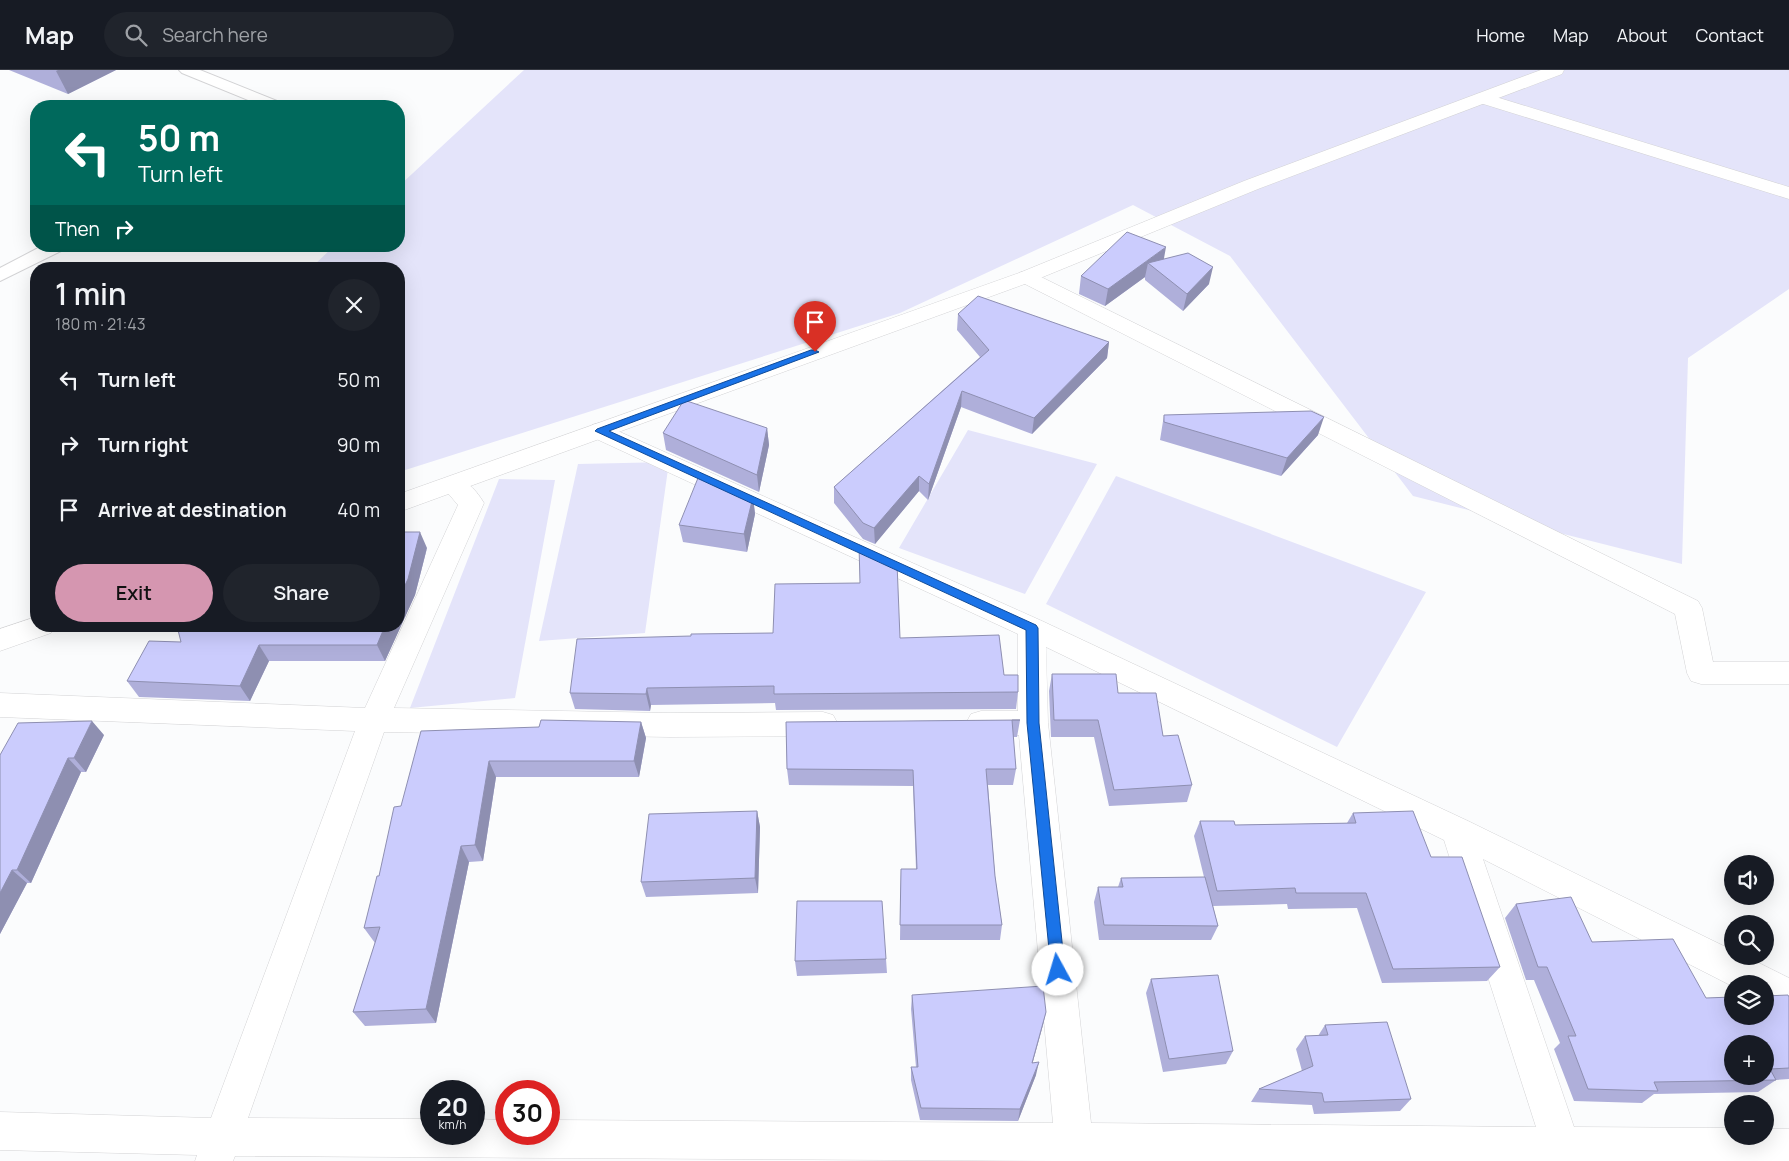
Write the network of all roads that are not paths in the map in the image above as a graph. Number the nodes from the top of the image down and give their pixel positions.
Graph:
1 (187, 70) edge
2 (1556, 70) edge
3 (1483, 98) junction
4 (261, 100) edge
5 (1789, 193) edge
6 (45, 252) edge
7 (0, 275) edge
8 (1026, 277) junction
9 (600, 431) junction
10 (453, 485) junction
11 (405, 501) edge
12 (1032, 628) junction
13 (30, 630) edge
14 (0, 640) edge
15 (1789, 673) edge
16 (2, 708) edge
17 (374, 720) junction
18 (1033, 723) junction
19 (846, 724) edge
20 (954, 724) edge
21 (1457, 831) junction
22 (1747, 975) edge
23 (1774, 988) edge
24 (1789, 996) edge
25 (0, 1131) edge
26 (1560, 1146) junction
27 (1789, 1148) edge
28 (218, 1149) edge
29 (1076, 1151) edge
30 (1276, 1152) edge

1 - 4 lane
2 - 3 street
3 - 5 street
3 - 8 street
6 - 7 lane
8 - 9 street
8 - 15 street
9 - 10 street
9 - 12 street
10 - 11 street
10 - 17 street
12 - 18 street
12 - 21 street
13 - 14 street
16 - 17 street
17 - 19 street
17 - 28 street
18 - 20 street
18 - 29 street
21 - 22 street
21 - 26 street
23 - 24 street
25 - 28 street
26 - 27 street
26 - 30 street
28 - 29 street
29 - 30 street

